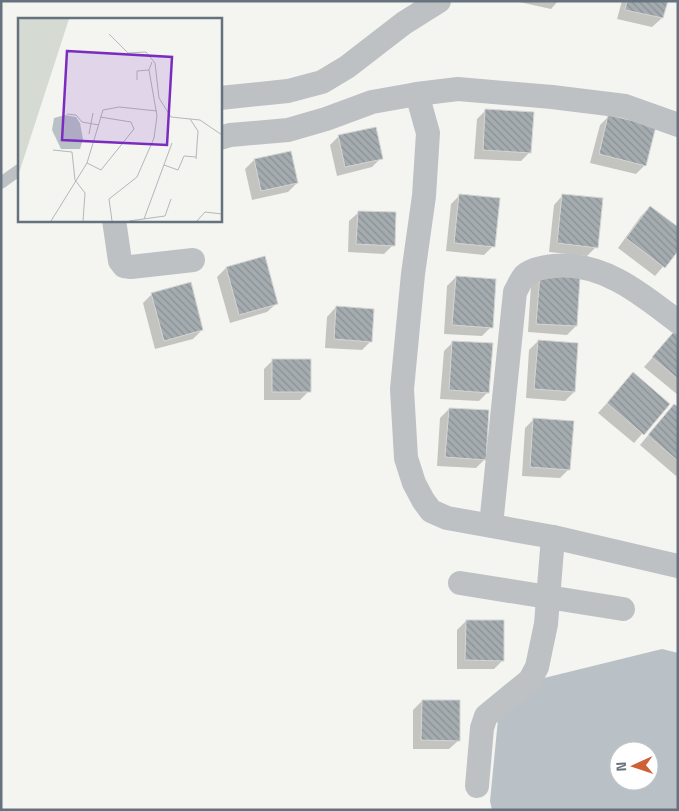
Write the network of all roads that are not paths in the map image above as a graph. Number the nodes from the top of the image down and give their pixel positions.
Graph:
1 (439, 1) edge
2 (417, 94) junction
3 (221, 98) edge
4 (678, 125) edge
5 (221, 138) edge
6 (18, 171) edge
7 (1, 183) edge
8 (114, 221) edge
9 (193, 260) dead end
10 (678, 322) edge
11 (492, 525) junction
12 (554, 537) junction
13 (678, 566) edge
14 (460, 583) dead end
15 (548, 596) junction
16 (623, 609) dead end
17 (477, 786) dead end

1 - 3 street
2 - 4 street
2 - 5 street
2 - 11 street
6 - 7 lane
8 - 9 street
10 - 11 street
11 - 12 street
12 - 13 street
12 - 15 street
14 - 15 street
15 - 16 street
15 - 17 street

